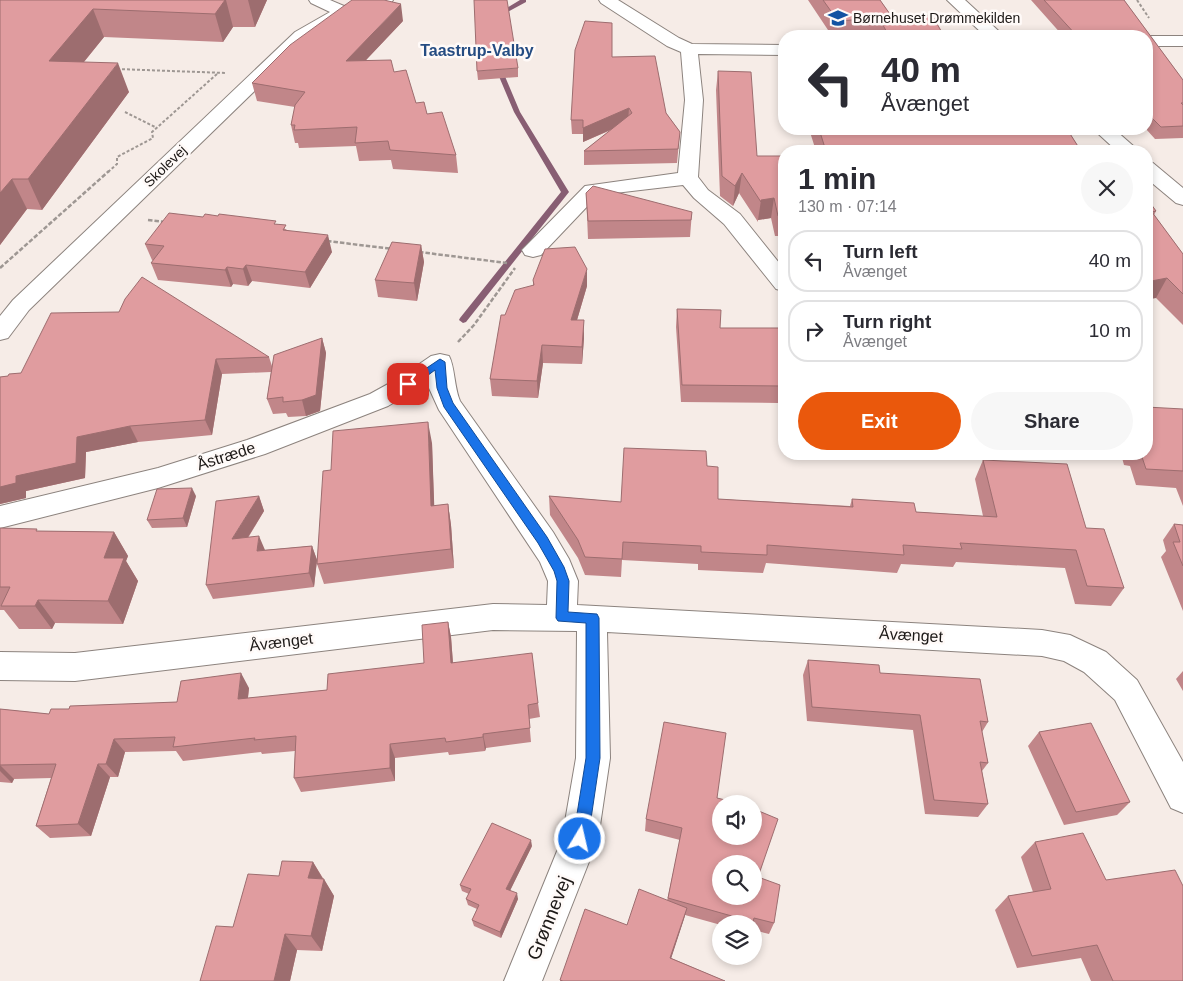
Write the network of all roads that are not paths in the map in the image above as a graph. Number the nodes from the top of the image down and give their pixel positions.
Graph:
1 (317, 0) edge
2 (385, 0) edge
3 (607, 0) edge
4 (946, 0) edge
5 (960, 6) edge
6 (342, 12) junction
7 (988, 30) edge
8 (1153, 41) edge
9 (1183, 41) edge
10 (689, 49) junction
11 (778, 50) edge
12 (1109, 135) edge
13 (1122, 145) edge
14 (1153, 172) edge
15 (688, 178) junction
16 (1183, 199) edge
17 (533, 250) road end
18 (778, 276) edge
19 (0, 332) edge
20 (0, 517) edge
21 (577, 618) junction
22 (0, 666) edge
23 (1183, 796) edge
24 (523, 981) edge

1 - 6 street
2 - 6 street, Skolevej
3 - 10 street
4 - 5 street
5 - 7 street
6 - 19 street, Skolevej
8 - 9 street
10 - 11 street
10 - 15 street
12 - 13 street
14 - 16 street
15 - 17 street
15 - 18 street
20 - 21 street, Åstræde
21 - 22 street, Åvænget
21 - 23 street, Åvænget
21 - 24 street, Grønnevej

